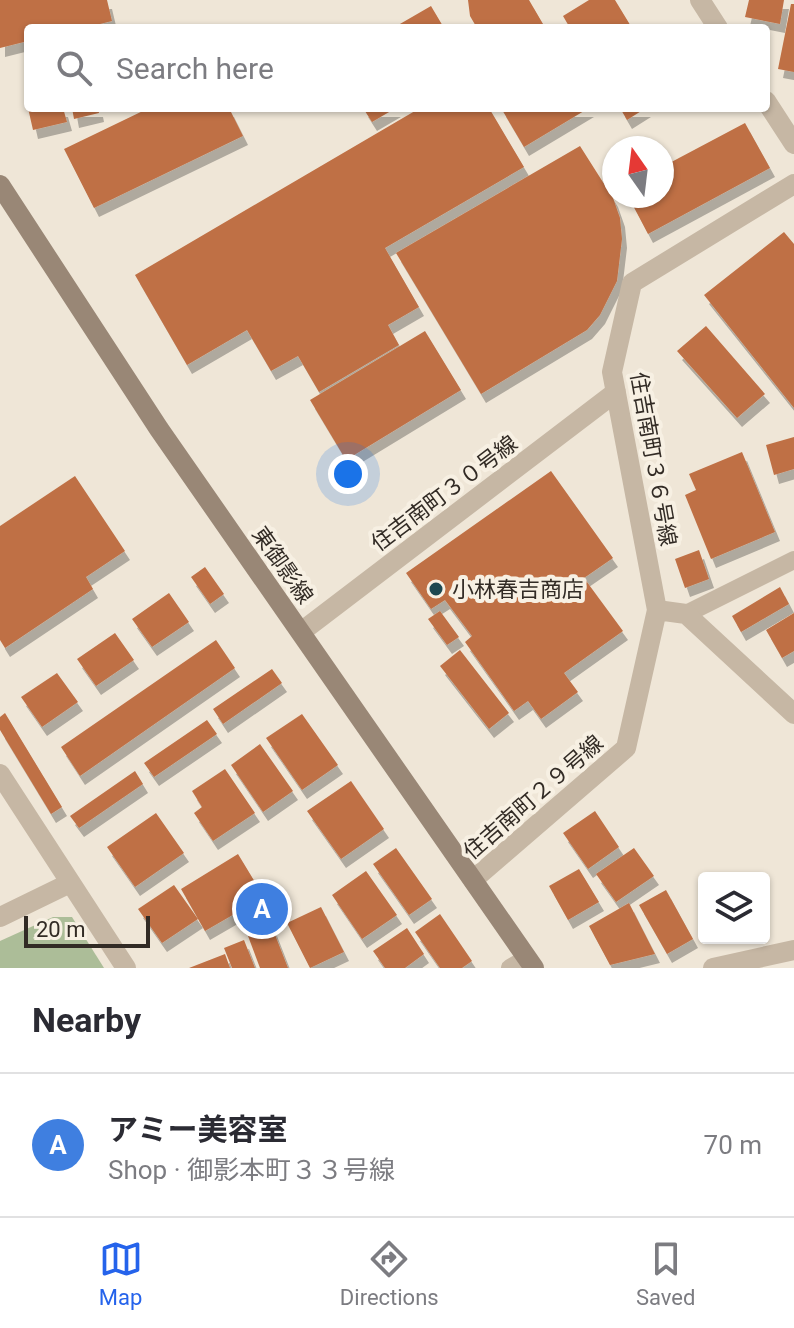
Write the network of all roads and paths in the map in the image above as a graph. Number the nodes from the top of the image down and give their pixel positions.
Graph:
1 (700, 0) edge
2 (715, 24) edge
3 (770, 107) edge
4 (794, 144) edge
5 (794, 184) edge
6 (0, 185) edge
7 (616, 392) junction
8 (794, 560) edge
9 (657, 610) junction
10 (686, 614) junction
11 (301, 632) junction
12 (794, 714) edge
13 (0, 774) edge
14 (473, 880) junction
15 (70, 883) junction
16 (0, 917) edge
17 (794, 950) edge
18 (524, 965) edge
19 (126, 968) edge
20 (713, 968) edge

1 - 2 street
3 - 4 street
5 - 7 street, 住吉南町３６号線
6 - 11 street, 東御影線
7 - 9 street, 住吉南町３６号線
7 - 11 street, 住吉南町３０号線
8 - 10 lane
9 - 10 street
9 - 14 street, 住吉南町２９号線
10 - 12 street
11 - 14 street, 東御影線
13 - 15 street
14 - 18 street, 東御影線
15 - 16 street
15 - 19 street
17 - 20 street

